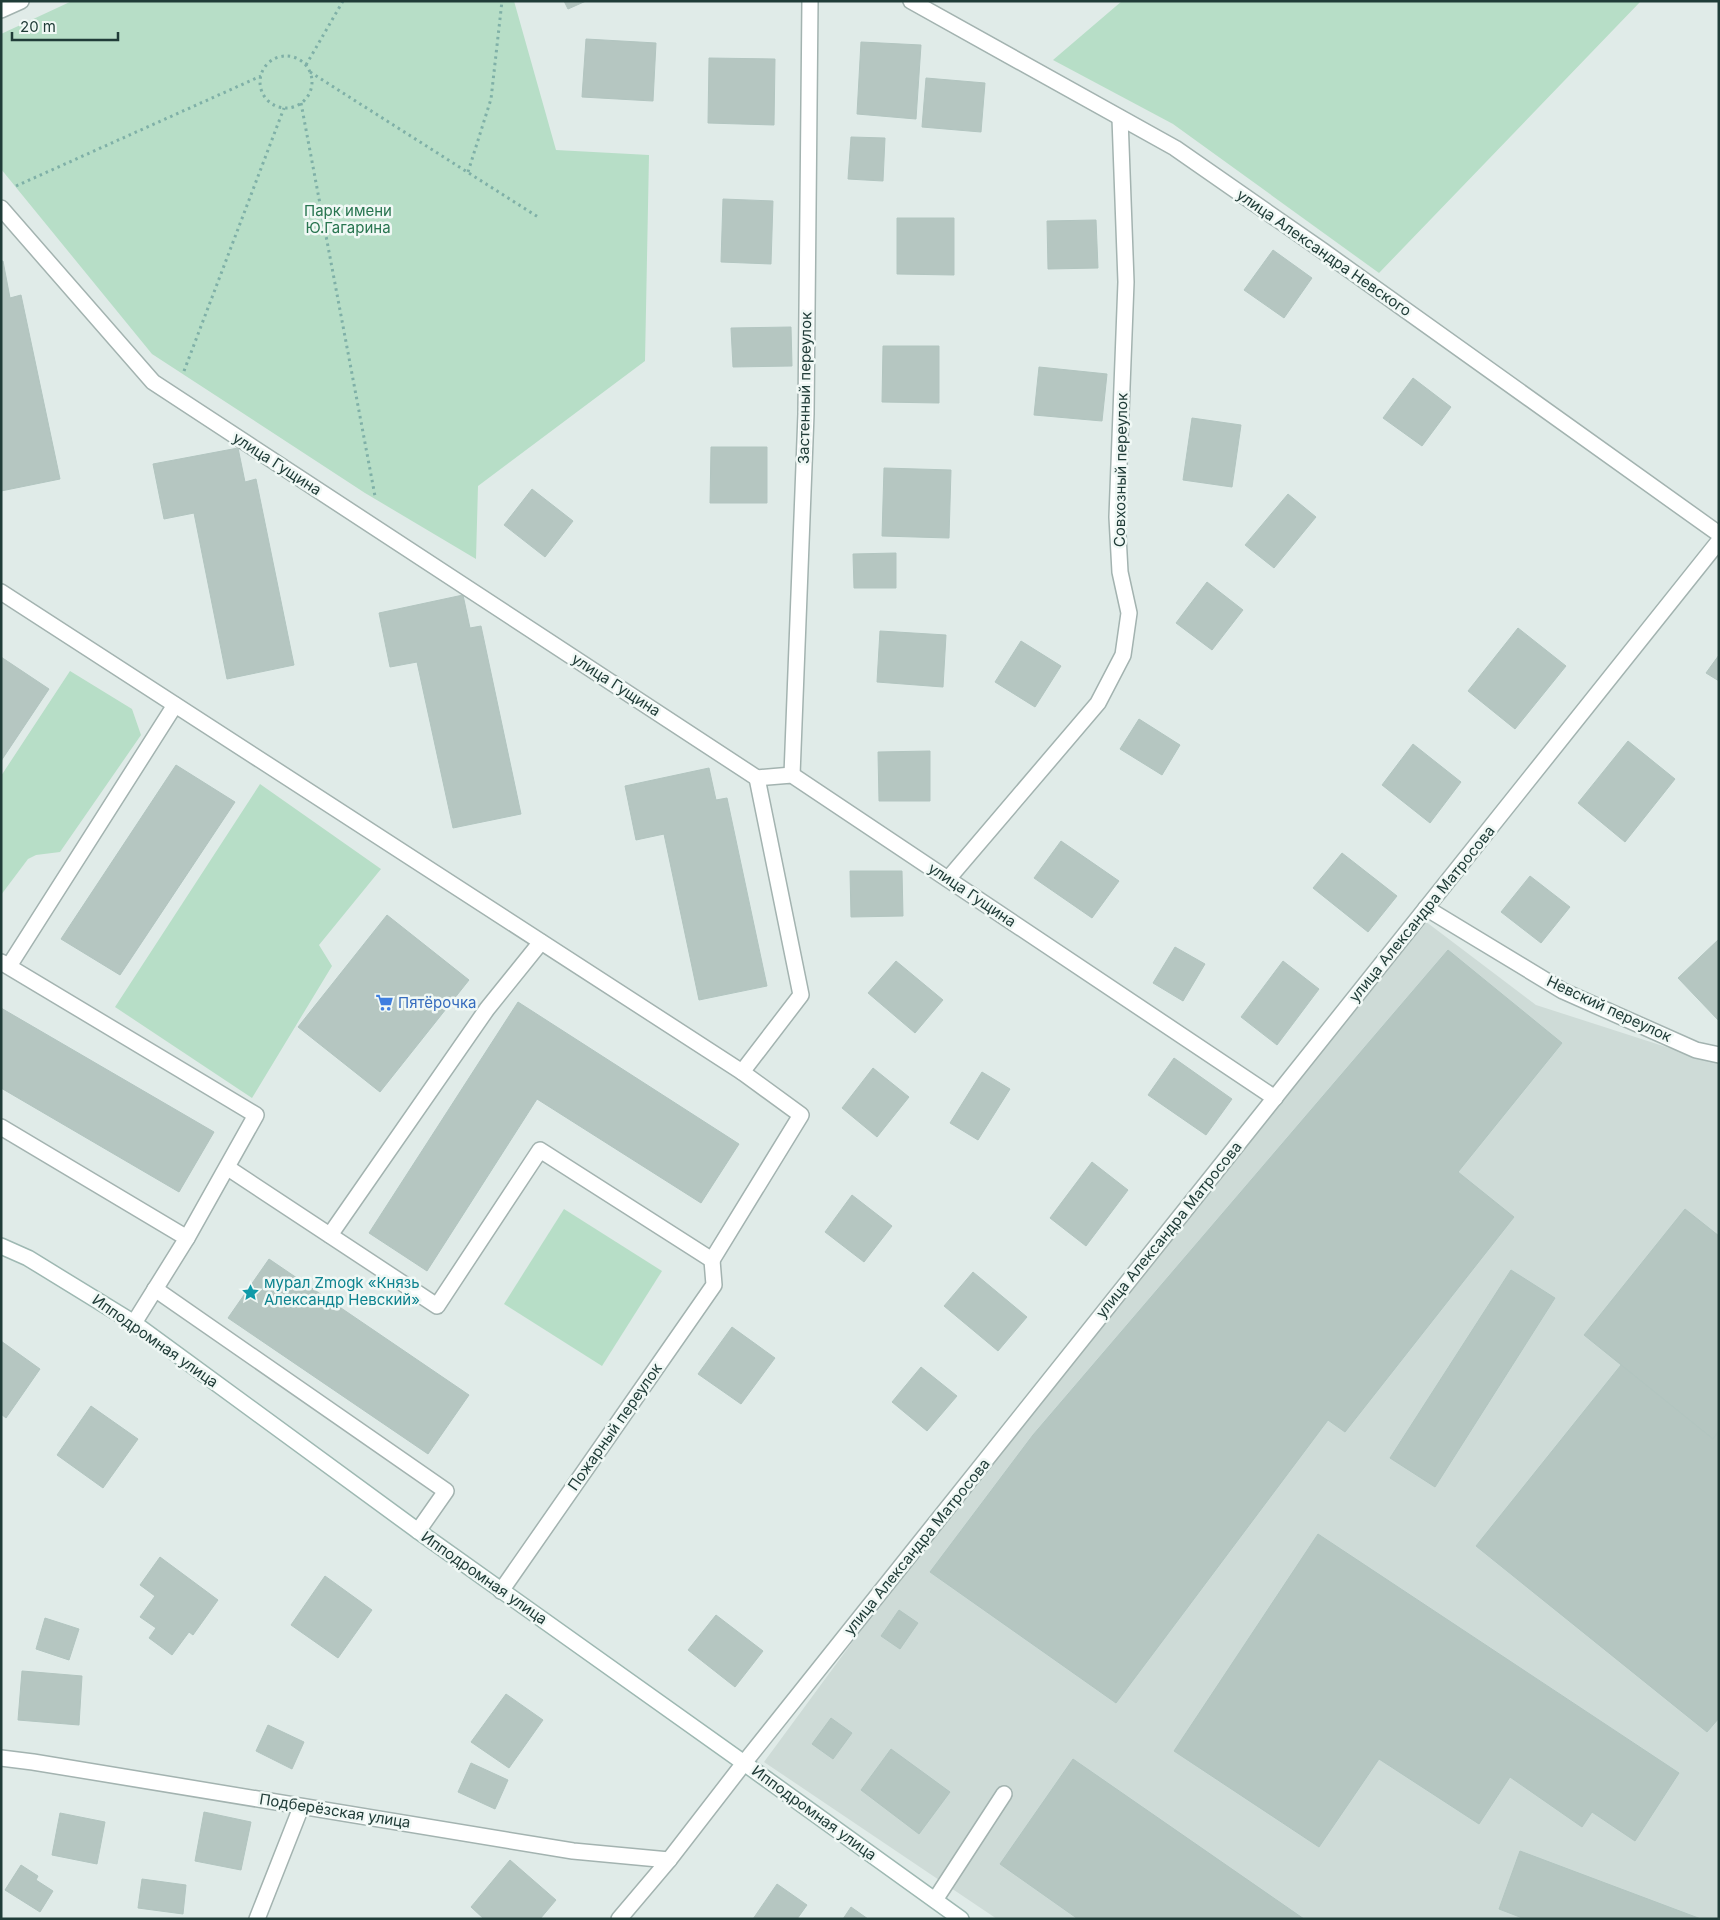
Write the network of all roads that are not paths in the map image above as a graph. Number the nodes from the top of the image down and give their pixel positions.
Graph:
1 (21, 1) edge
2 (810, 1) edge
3 (911, 1) edge
4 (1, 10) edge
5 (1120, 118) junction
6 (1, 208) edge
7 (1719, 534) edge
8 (1719, 541) edge
9 (1, 592) edge
10 (175, 705) junction
11 (792, 775) junction
12 (757, 778) junction
13 (948, 879) junction
14 (1426, 908) junction
15 (541, 942) junction
16 (5, 964) edge
17 (1719, 1055) edge
18 (742, 1072) junction
19 (1275, 1098) junction
20 (1, 1127) edge
21 (228, 1168) junction
22 (330, 1235) junction
23 (187, 1238) junction
24 (1, 1246) edge
25 (712, 1260) junction
26 (156, 1289) junction
27 (134, 1323) junction
28 (418, 1531) junction
29 (501, 1591) junction
30 (1, 1758) edge
31 (744, 1762) junction
32 (1004, 1794) dead end
33 (298, 1815) dead end
34 (669, 1860) junction
35 (934, 1900) junction
36 (257, 1919) edge
37 (619, 1919) edge
38 (961, 1919) edge

1 - 4 street
2 - 11 street, Застенный переулок
3 - 5 street, улица Александра Невского
5 - 7 street, улица Александра Невского
5 - 13 street, Совхозный переулок
6 - 12 street, улица Гущина
8 - 14 street, улица Александра Матросова
9 - 10 street
10 - 15 street
10 - 16 street
11 - 12 street
11 - 13 street, улица Гущина
12 - 18 street
13 - 19 street, улица Гущина
14 - 17 street, Невский переулок
14 - 19 street, улица Александра Матросова
15 - 18 street
15 - 22 street
16 - 21 street
18 - 25 street
19 - 31 street, улица Александра Матросова
20 - 23 street
21 - 22 street
21 - 23 street
22 - 25 street
23 - 26 street
24 - 27 street, Ипподромная улица
25 - 29 street, Пожарный переулок
26 - 27 street
26 - 28 street
27 - 28 street, Ипподромная улица
28 - 29 street, Ипподромная улица
29 - 31 street, Ипподромная улица
30 - 34 street, Подберёзская улица
31 - 34 street, улица Александра Матросова
31 - 35 street, Ипподромная улица
32 - 35 street
33 - 36 street
34 - 37 street, улица Александра Матросова
35 - 38 street, Ипподромная улица

